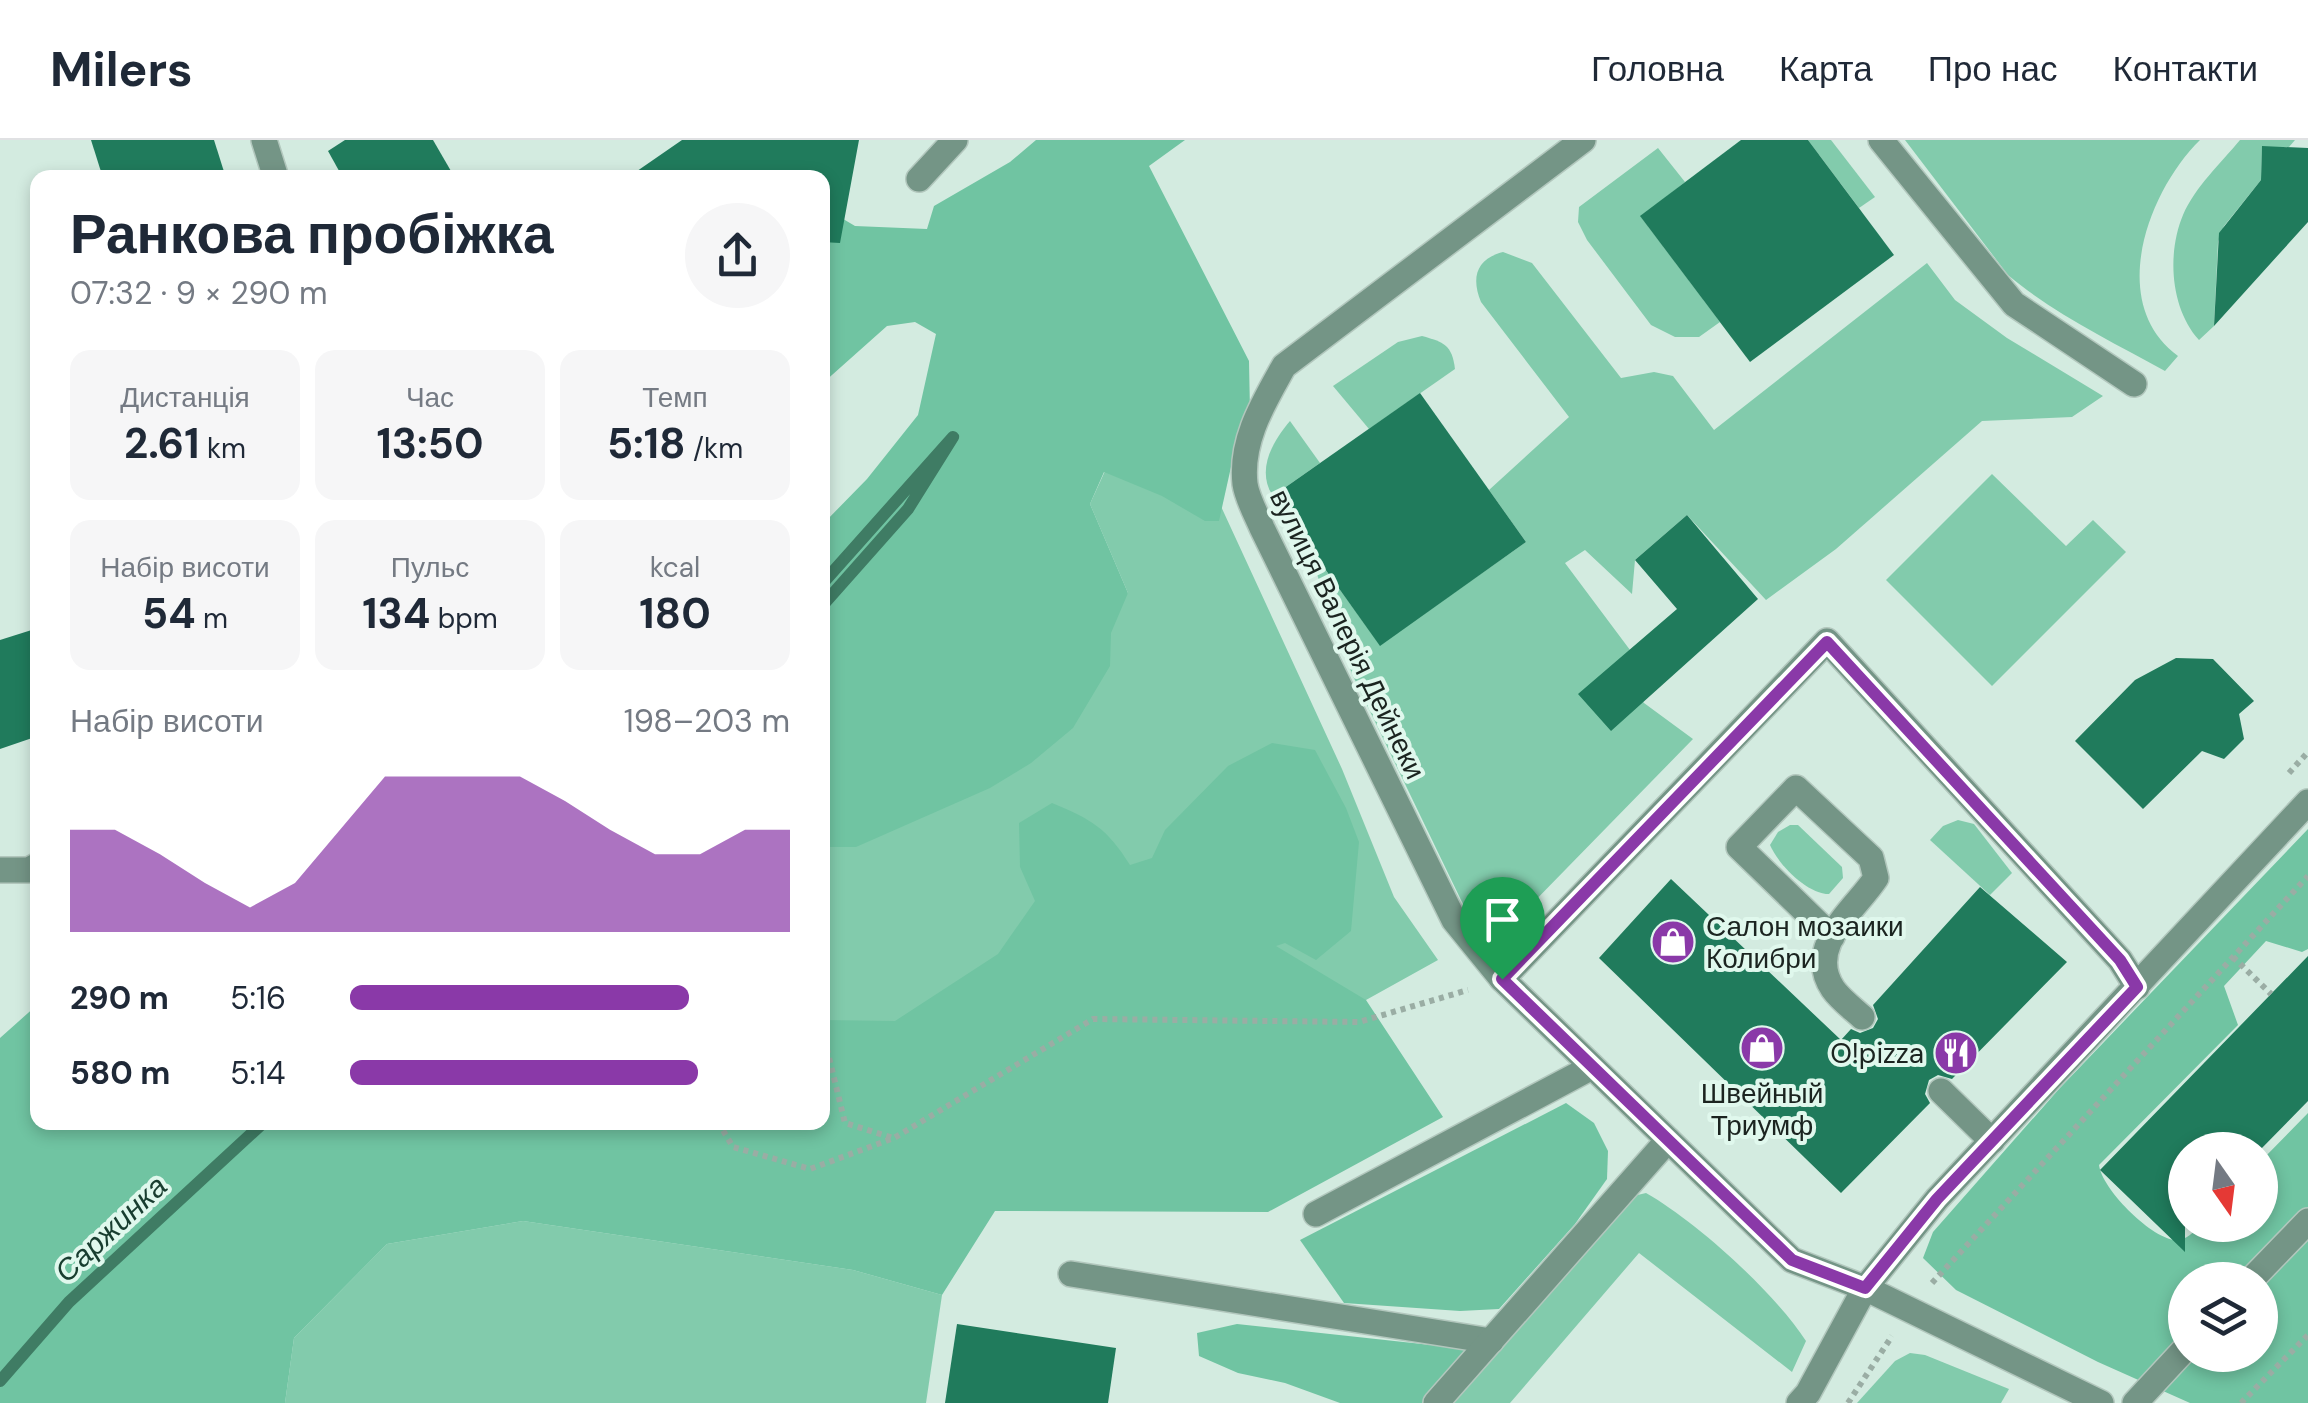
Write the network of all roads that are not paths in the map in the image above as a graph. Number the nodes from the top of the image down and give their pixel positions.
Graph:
1 (264, 140) edge
2 (956, 140) edge
3 (1582, 140) edge
4 (1881, 140) edge
5 (273, 170) edge
6 (920, 178) dead end
7 (2134, 384) dead end
8 (2308, 802) edge
9 (0, 870) edge
10 (30, 870) edge
11 (1832, 937) junction
12 (1502, 979) junction
13 (2137, 987) junction
14 (1862, 1017) dead end
15 (1592, 1067) junction
16 (1941, 1091) dead end
17 (1668, 1140) junction
18 (1992, 1141) junction
19 (1316, 1214) dead end
20 (2308, 1221) edge
21 (2268, 1262) edge
22 (1071, 1274) dead end
23 (1865, 1288) junction
24 (1491, 1341) junction
25 (2168, 1367) edge
26 (1436, 1403) edge
27 (1799, 1403) edge
28 (2101, 1403) edge
29 (2135, 1403) edge

1 - 5 street
2 - 6 street
3 - 12 street, вулиця Валерія Дейнеки
4 - 7 street
8 - 13 street
9 - 10 street
11 - 11 street
11 - 14 street
12 - 13 street
12 - 15 street, вулиця Валерія Дейнеки
13 - 18 street
15 - 17 street, вулиця Валерія Дейнеки
15 - 19 street
16 - 18 street
17 - 23 street, вулиця Валерія Дейнеки
17 - 24 street
18 - 23 street
20 - 21 street
22 - 24 street
23 - 27 street
23 - 28 street, вулиця Валерія Дейнеки
24 - 26 street
25 - 29 street

